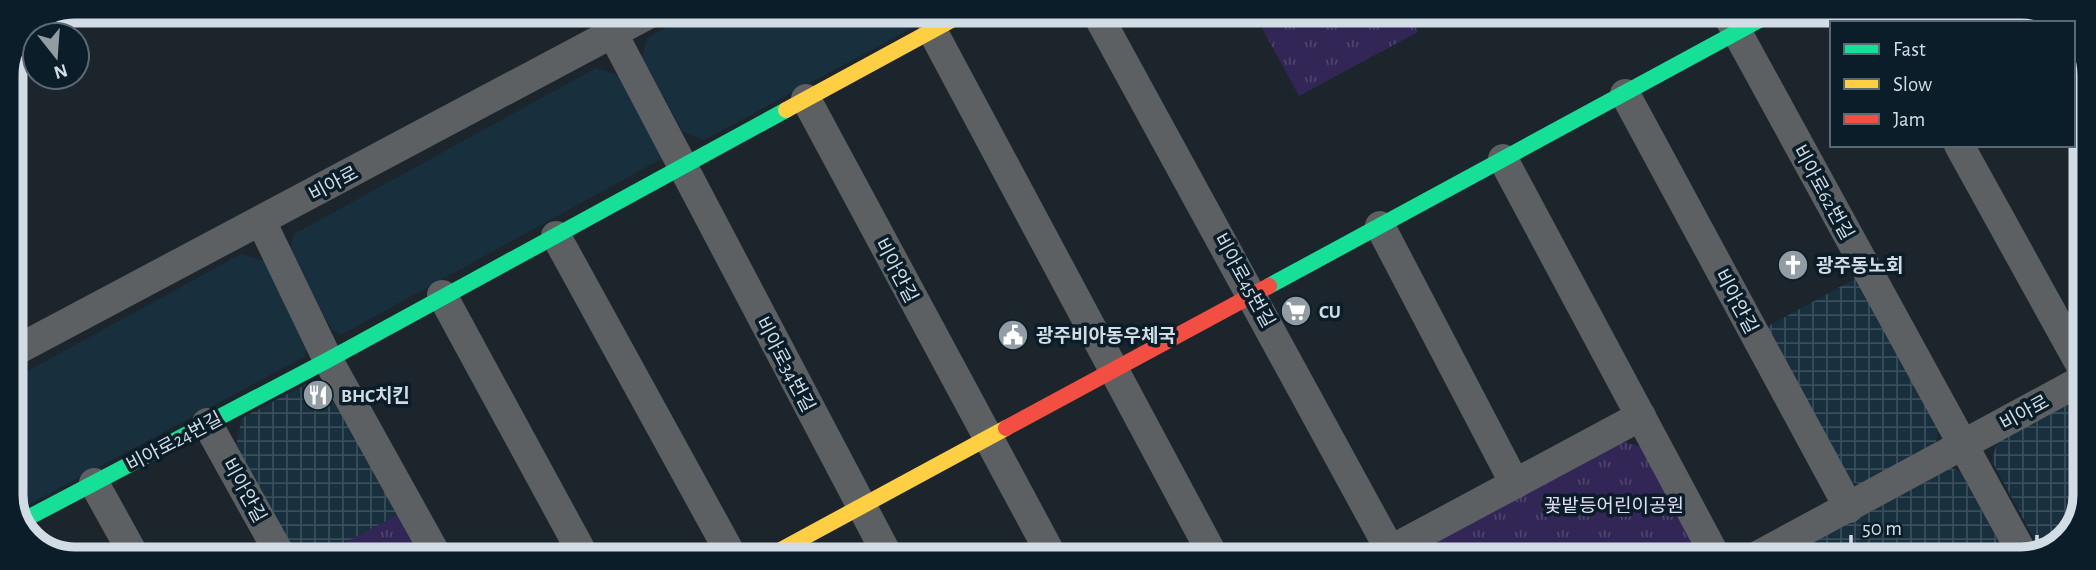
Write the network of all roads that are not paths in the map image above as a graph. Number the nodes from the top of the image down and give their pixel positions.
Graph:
1 (633, 23) edge
2 (948, 23) edge
3 (1102, 23) edge
4 (1730, 23) edge
5 (1732, 23) edge
6 (933, 32) junction
7 (613, 34) junction
8 (1625, 94) junction
9 (806, 99) junction
10 (1960, 147) edge
11 (1503, 159) junction
12 (682, 169) junction
13 (261, 221) junction
14 (1380, 226) junction
15 (556, 236) junction
16 (442, 295) junction
17 (1253, 295) junction
18 (23, 346) edge
19 (2073, 351) edge
20 (328, 360) junction
21 (1114, 372) junction
22 (2073, 385) edge
23 (1641, 416) junction
24 (207, 423) junction
25 (989, 440) junction
26 (1964, 445) junction
27 (94, 483) junction
28 (1515, 484) junction
29 (861, 507) junction
30 (1849, 508) junction
31 (28, 518) edge
32 (129, 547) edge
33 (276, 547) edge
34 (432, 547) edge
35 (579, 547) edge
36 (727, 547) edge
37 (786, 547) edge
38 (883, 547) edge
39 (1047, 547) edge
40 (1209, 547) edge
41 (1389, 547) edge
42 (1405, 547) edge
43 (1711, 547) edge
44 (1775, 547) edge
45 (2019, 547) edge

1 - 7 street, 비아로
2 - 6 street
3 - 17 street, 비아로45번길
4 - 8 street
5 - 26 street, 비아로62번길
6 - 9 street
6 - 21 street
7 - 12 street, 비아로34번길
7 - 13 street, 비아로
8 - 11 street
8 - 30 street, 비아안길
9 - 12 street
9 - 25 street, 비아안길
10 - 19 street
11 - 14 street
11 - 23 street
12 - 15 street
12 - 29 street, 비아로34번길
13 - 18 street, 비아로
13 - 20 street
14 - 17 street
14 - 28 street
15 - 16 street
15 - 36 street
16 - 20 street
16 - 35 street
17 - 21 street
17 - 41 street, 비아로45번길
20 - 24 street, 비아로24번길
20 - 34 street
21 - 25 street
21 - 40 street
22 - 26 street, 비아로
23 - 28 street
23 - 43 street
24 - 27 street, 비아로24번길
24 - 33 street, 비아안길
25 - 29 street
25 - 39 street, 비아안길
26 - 30 street
26 - 45 street, 비아로62번길
27 - 31 street, 비아로24번길
27 - 32 street
28 - 42 street, 비아로45번길
29 - 37 street
29 - 38 street, 비아로34번길
30 - 44 street

